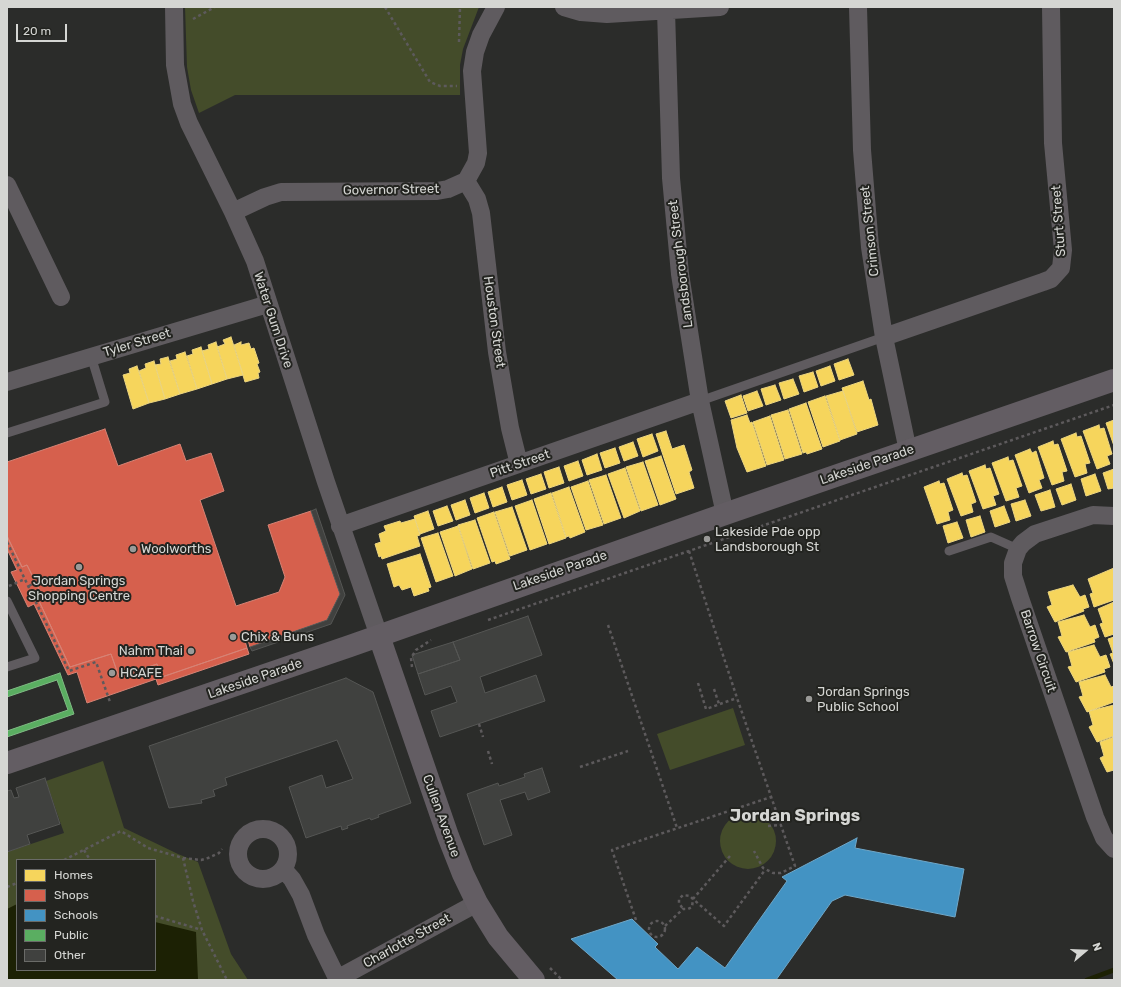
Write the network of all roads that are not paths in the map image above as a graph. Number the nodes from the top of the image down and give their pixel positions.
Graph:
1 (174, 7) edge
2 (496, 7) edge
3 (564, 7) edge
4 (720, 7) edge
5 (858, 7) edge
6 (1051, 7) edge
7 (666, 10) junction
8 (466, 181) junction
9 (7, 185) edge
10 (233, 212) junction
11 (60, 297) dead end
12 (268, 304) junction
13 (884, 337) junction
14 (91, 356) junction
15 (1114, 380) edge
16 (7, 382) edge
17 (700, 401) junction
18 (7, 433) edge
19 (908, 451) junction
20 (519, 464) junction
21 (725, 514) junction
22 (1114, 516) edge
23 (340, 526) junction
24 (1018, 549) junction
25 (949, 551) dead end
26 (7, 601) edge
27 (379, 636) junction
28 (7, 667) edge
29 (7, 763) edge
30 (1114, 849) edge
31 (283, 869) dead end
32 (477, 903) junction
33 (540, 972) edge
34 (337, 980) edge

1 - 10 street, Water Gum Drive
2 - 8 street
3 - 7 street
4 - 7 street
5 - 13 street, Crimson Street
6 - 13 street, Sturt Street
7 - 17 street, Landsborough Street
8 - 10 street, Governor Street
8 - 20 street, Houston Street
9 - 11 street
10 - 12 street, Water Gum Drive
12 - 14 street, Tyler Street
12 - 23 street, Water Gum Drive
13 - 17 lane
13 - 19 street, Crimson Street
14 - 16 street, Tyler Street
14 - 18 lane
15 - 19 street, Lakeside Parade
17 - 20 street, Pitt Street
17 - 21 street, Landsborough Street
19 - 21 street, Lakeside Parade
20 - 23 street, Pitt Street
21 - 27 street, Lakeside Parade
22 - 24 street
23 - 27 street, Water Gum Drive
24 - 25 lane
24 - 30 street, Barrow Circuit
26 - 28 lane
27 - 29 street, Lakeside Parade
27 - 32 street, Cullen Avenue
31 - 34 street
32 - 33 street, Cullen Avenue
32 - 34 street, Charlotte Street

